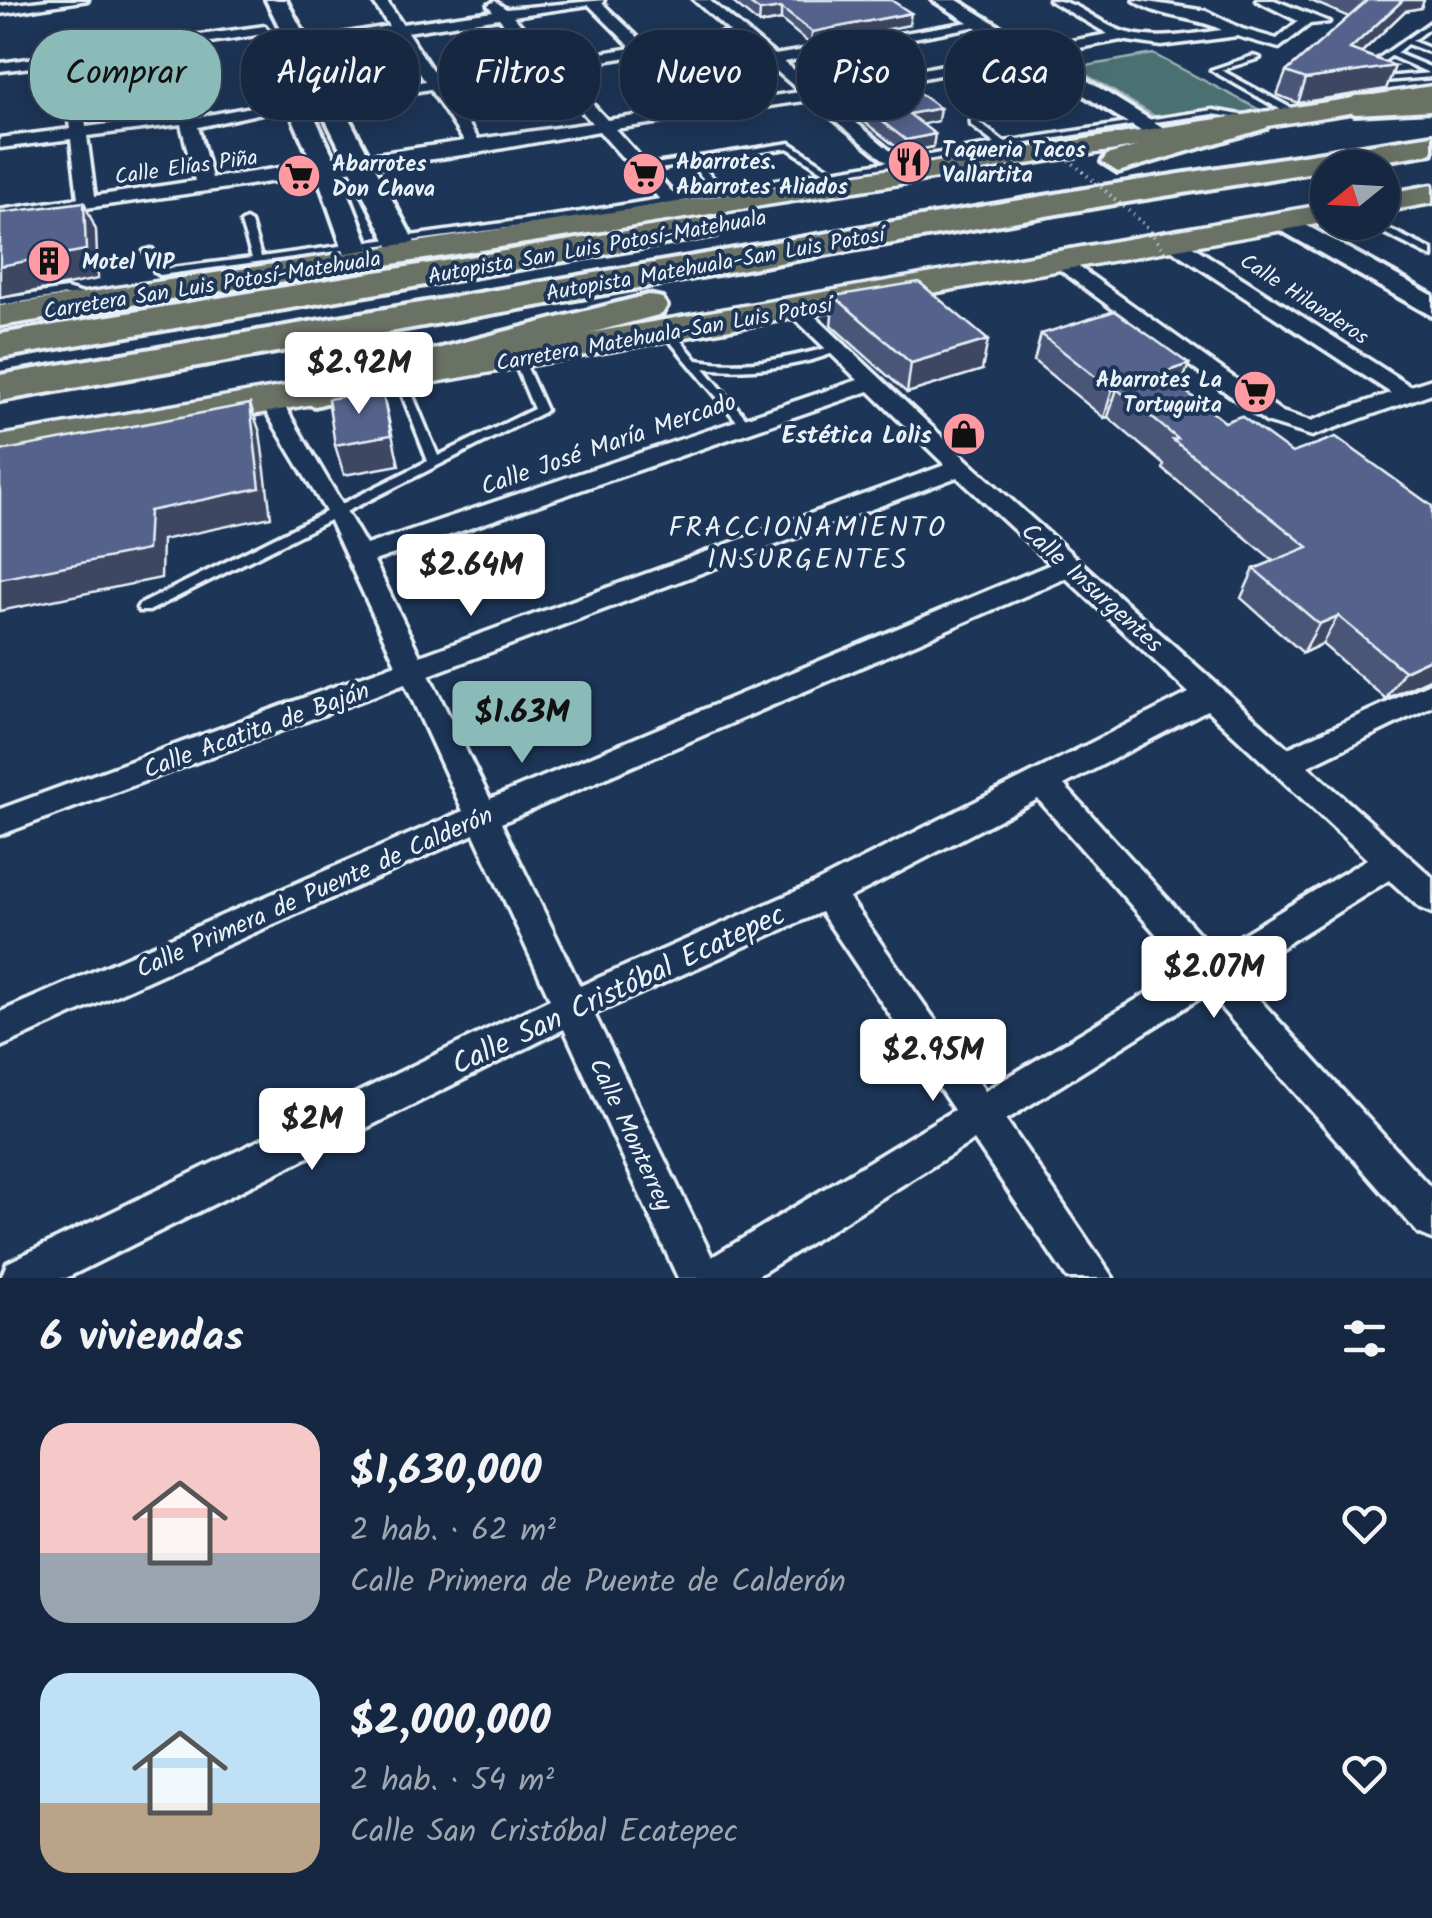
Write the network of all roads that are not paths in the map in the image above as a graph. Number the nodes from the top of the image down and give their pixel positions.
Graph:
1 (81, 0) edge
2 (252, 0) edge
3 (276, 0) edge
4 (380, 0) edge
5 (490, 0) edge
6 (594, 0) edge
7 (702, 0) edge
8 (943, 0) edge
9 (1056, 0) edge
10 (1141, 0) edge
11 (1263, 0) edge
12 (63, 1) edge
13 (0, 10) edge
14 (502, 14) junction
15 (981, 24) junction
16 (1431, 26) edge
17 (265, 30) edge
18 (293, 30) edge
19 (399, 30) joint
20 (517, 30) edge
21 (623, 30) edge
22 (738, 30) edge
23 (991, 30) edge
24 (1237, 32) junction
25 (1121, 36) junction
26 (1407, 42) junction
27 (1084, 43) edge
28 (1432, 51) edge
29 (1392, 54) junction
30 (1256, 58) dead end
31 (777, 59) edge
32 (419, 61) edge
33 (30, 63) edge
34 (777, 63) edge
35 (0, 67) edge
36 (1432, 73) edge
37 (797, 79) edge
38 (439, 85) edge
39 (435, 86) junction
40 (1084, 87) edge
41 (419, 88) edge
42 (1432, 93) edge
43 (1432, 102) edge
44 (1355, 106) junction
45 (1432, 112) edge
46 (1297, 115) junction
47 (74, 120) edge
48 (191, 120) joint
49 (306, 120) edge
50 (341, 120) edge
51 (598, 120) edge
52 (653, 120) edge
53 (847, 120) edge
54 (974, 120) edge
55 (1259, 121) junction
56 (605, 128) junction
57 (1152, 128) junction
58 (75, 134) junction
59 (0, 143) edge
60 (1432, 144) edge
61 (1002, 145) junction
62 (476, 148) junction
63 (1395, 150) edge
64 (1432, 156) edge
65 (1400, 157) edge
66 (692, 161) junction
67 (1118, 162) junction
68 (365, 164) junction
69 (1310, 164) edge
70 (327, 169) junction
71 (642, 169) junction
72 (904, 169) junction
73 (832, 174) junction
74 (205, 186) junction
75 (721, 192) junction
76 (1432, 194) edge
77 (1400, 200) edge
78 (87, 203) junction
79 (673, 204) junction
80 (0, 215) edge
81 (581, 215) junction
82 (1310, 217) edge
83 (960, 220) junction
84 (1284, 222) junction
85 (246, 224) dead end
86 (552, 230) junction
87 (1400, 238) edge
88 (404, 247) junction
89 (1169, 247) junction
90 (148, 251) dead end
91 (358, 254) junction
92 (1432, 254) edge
93 (257, 260) junction
94 (1058, 261) junction
95 (0, 302) edge
96 (1432, 308) edge
97 (796, 310) junction
98 (109, 314) junction
99 (0, 316) edge
100 (1135, 316) junction
101 (1102, 327) edge
102 (668, 332) junction
103 (0, 346) edge
104 (838, 348) junction
105 (518, 358) junction
106 (694, 363) junction
107 (401, 379) junction
108 (874, 382) junction
109 (1432, 386) edge
110 (0, 388) edge
111 (315, 393) junction
112 (1408, 395) junction
113 (270, 400) junction
114 (746, 426) junction
115 (0, 448) edge
116 (435, 464) junction
117 (961, 467) junction
118 (337, 510) junction
119 (359, 557) junction
120 (1071, 566) junction
121 (144, 608) dead end
122 (414, 671) junction
123 (1432, 693) edge
124 (1210, 694) junction
125 (1286, 762) junction
126 (1042, 782) junction
127 (481, 817) junction
128 (0, 822) edge
129 (1392, 861) junction
130 (827, 893) junction
131 (1432, 898) edge
132 (1214, 972) junction
133 (571, 1006) junction
134 (0, 1030) edge
135 (982, 1116) junction
136 (1432, 1219) edge
137 (22, 1278) edge
138 (700, 1278) edge
139 (716, 1278) edge
140 (1092, 1278) edge

1 - 12 street
2 - 17 street
3 - 18 street
4 - 19 street
5 - 14 street
6 - 14 street
6 - 21 street
7 - 22 street
8 - 15 street
9 - 25 street
10 - 24 street
11 - 24 street
12 - 13 street
14 - 19 street
14 - 20 street
15 - 23 street
15 - 31 street
16 - 26 lane
24 - 25 street
25 - 27 street, Calle Elías Piña
26 - 28 lane
26 - 29 lane
29 - 36 lane
29 - 36 lane
30 - 46 lane
32 - 39 street
33 - 35 street
34 - 37 street
38 - 39 street
39 - 41 street
39 - 62 street
40 - 57 street
42 - 44 main road, Carretera San Luis Potosí-Matehuala
43 - 44 highway
44 - 46 main road, Carretera San Luis Potosí-Matehuala
45 - 67 highway, Autopista San Luis Potosí-Matehuala
46 - 55 main road, Carretera San Luis Potosí-Matehuala
47 - 58 street
48 - 58 street
48 - 74 street
49 - 70 street
50 - 68 street
51 - 56 street
52 - 56 street, Calle Elías Piña
53 - 72 street
54 - 61 lane
55 - 57 main road, Carretera San Luis Potosí-Matehuala
55 - 67 highway
56 - 62 street, Calle Elías Piña
56 - 71 street
57 - 61 lane
57 - 72 main road, Carretera San Luis Potosí-Matehuala
58 - 59 street
58 - 78 street
60 - 63 highway, Autopista Matehuala-San Luis Potosí
61 - 72 lane
62 - 68 street, Calle Elías Piña
64 - 65 highway
66 - 71 lane
66 - 73 lane
66 - 75 lane
67 - 98 highway, Autopista San Luis Potosí-Matehuala
68 - 70 street, Calle Elías Piña
68 - 88 street
69 - 83 highway, Autopista Matehuala-San Luis Potosí
70 - 74 street, Calle Elías Piña
70 - 91 street
71 - 79 street
72 - 73 lane
72 - 79 main road, Carretera San Luis Potosí-Matehuala
73 - 75 lane
74 - 78 street, Calle Elías Piña
75 - 79 lane
76 - 77 main road
78 - 80 street, Calle Elías Piña
79 - 81 lane
79 - 86 main road, Carretera San Luis Potosí-Matehuala
81 - 86 main road
81 - 88 lane
82 - 84 main road, Carretera Matehuala-San Luis Potosí
83 - 110 highway, Autopista Matehuala-San Luis Potosí
83 - 111 highway
84 - 89 main road, Carretera Matehuala-San Luis Potosí
84 - 96 street
85 - 93 lane
86 - 88 main road, Carretera San Luis Potosí-Matehuala
87 - 92 lane
88 - 91 main road, Carretera San Luis Potosí-Matehuala
89 - 94 main road, Carretera Matehuala-San Luis Potosí
89 - 112 street, Calle Hilanderos
90 - 93 lane
91 - 93 lane
91 - 98 main road, Carretera San Luis Potosí-Matehuala
94 - 97 main road, Carretera Matehuala-San Luis Potosí
94 - 100 street
95 - 98 lane
97 - 102 main road, Carretera Matehuala-San Luis Potosí
97 - 104 street, Calle Insurgentes
98 - 99 main road, Carretera San Luis Potosí-Matehuala
98 - 103 highway, Autopista San Luis Potosí-Matehuala
100 - 101 street
100 - 112 street
102 - 105 main road, Carretera Matehuala-San Luis Potosí
102 - 106 lane
104 - 106 lane
104 - 108 street, Calle Insurgentes
105 - 107 main road, Carretera Matehuala-San Luis Potosí
105 - 116 lane
106 - 114 lane
107 - 111 main road, Carretera Matehuala-San Luis Potosí
107 - 116 lane
108 - 114 street, Calle José María Mercado
108 - 117 street, Calle Insurgentes
109 - 112 street
111 - 113 main road, Carretera Matehuala-San Luis Potosí
113 - 115 main road, Carretera Matehuala-San Luis Potosí
113 - 118 street, Calle Monterrey
114 - 119 street, Calle José María Mercado
116 - 118 lane
117 - 120 street, Calle Insurgentes
117 - 122 street, Calle Acatita de Baján
118 - 119 street, Calle Monterrey
118 - 121 lane
119 - 122 street, Calle Monterrey
120 - 124 street, Calle Insurgentes
120 - 127 street, Calle Primera de Puente de Calderón
122 - 127 street, Calle Monterrey
122 - 128 street, Calle Acatita de Baján
123 - 125 street
124 - 125 street, Calle Insurgentes
124 - 126 street, Calle San Cristóbal Ecatepec
125 - 129 street, Calle Insurgentes
126 - 130 street, Calle San Cristóbal Ecatepec
126 - 132 street
127 - 133 street, Calle Monterrey
127 - 134 street, Calle Primera de Puente de Calderón
129 - 131 street, Calle Insurgentes
129 - 132 street
130 - 133 street, Calle San Cristóbal Ecatepec
130 - 135 street
132 - 135 street
132 - 136 street
133 - 137 street, Calle San Cristóbal Ecatepec
133 - 138 street, Calle Monterrey
135 - 139 street
135 - 140 street

